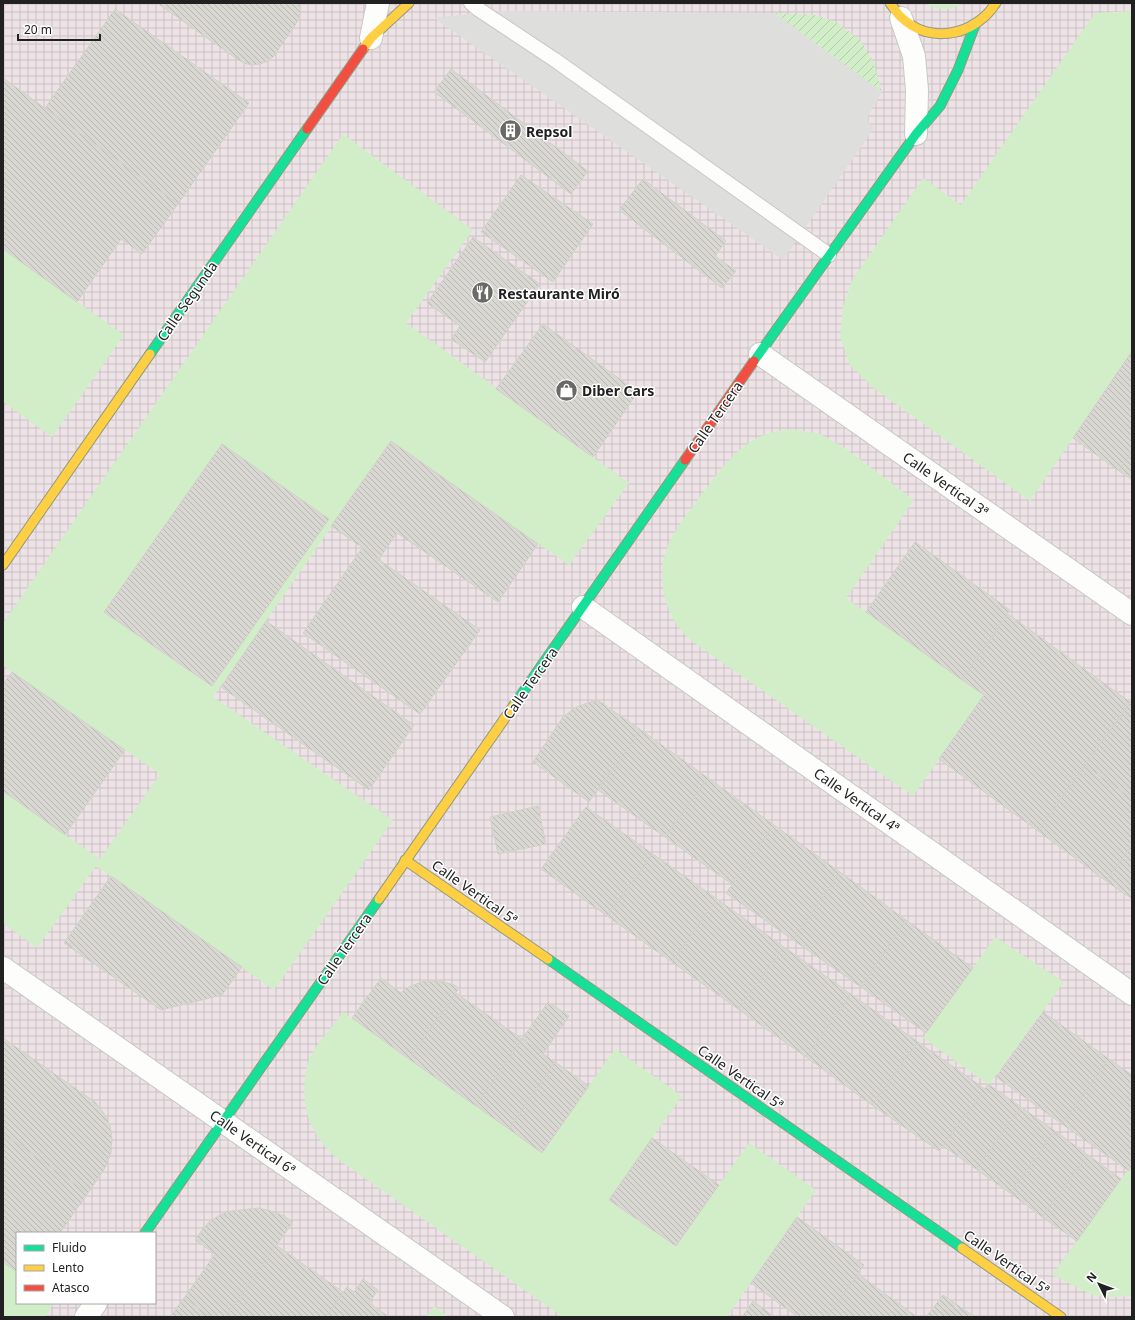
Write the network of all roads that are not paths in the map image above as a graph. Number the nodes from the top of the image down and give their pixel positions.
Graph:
1 (378, 3) edge
2 (410, 3) edge
3 (471, 3) edge
4 (996, 3) edge
5 (893, 7) edge
6 (976, 25) junction
7 (371, 38) junction
8 (916, 134) junction
9 (829, 255) junction
10 (760, 354) junction
11 (3, 565) edge
12 (583, 607) junction
13 (1132, 614) edge
14 (405, 860) junction
15 (3, 968) edge
16 (1132, 994) edge
17 (223, 1121) junction
18 (146, 1232) edge
19 (95, 1304) edge
20 (86, 1317) edge
21 (503, 1317) edge
22 (1061, 1317) edge

1 - 7 street, Calle Segunda
2 - 7 street, Calle Segunda
3 - 9 lane
4 - 6 street
5 - 6 street
5 - 8 street
6 - 8 street, Calle Tercera
7 - 11 street, Calle Segunda
8 - 9 street, Calle Tercera
9 - 10 street, Calle Tercera
10 - 12 street, Calle Tercera
10 - 13 street, Calle Vertical 3ª
12 - 14 street, Calle Tercera
12 - 16 street, Calle Vertical 4ª
14 - 17 street, Calle Tercera
14 - 22 street, Calle Vertical 5ª
15 - 17 street, Calle Vertical 6ª
17 - 18 street, Calle Tercera
17 - 21 street, Calle Vertical 6ª
19 - 20 street

